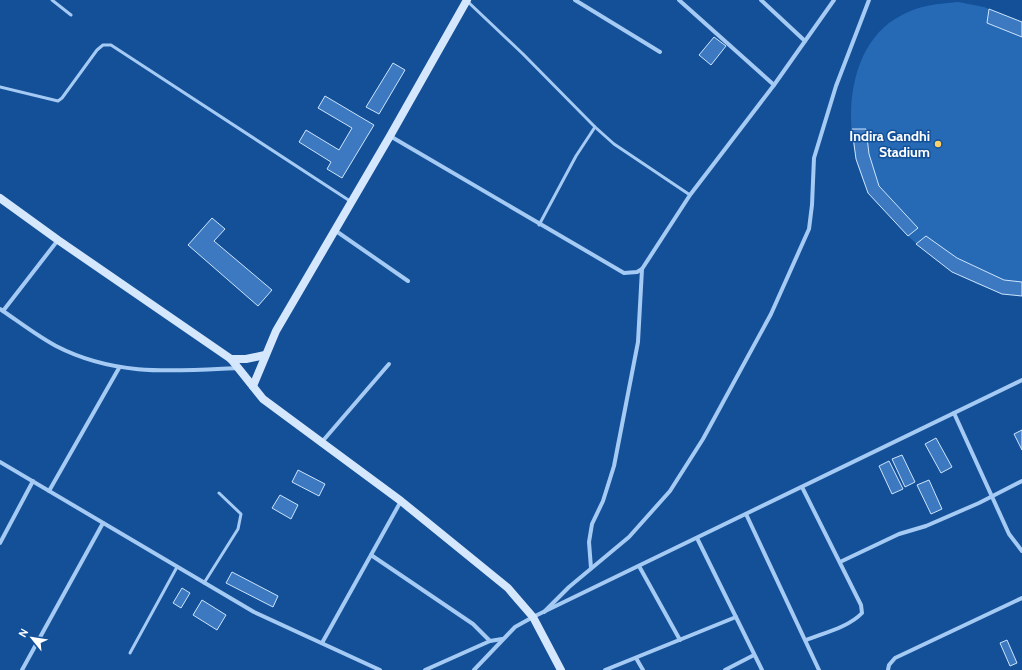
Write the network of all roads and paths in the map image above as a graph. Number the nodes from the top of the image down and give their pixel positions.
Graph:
1 (52, 0) edge
2 (467, 0) edge
3 (575, 0) edge
4 (679, 0) edge
5 (761, 0) edge
6 (834, 0) edge
7 (869, 0) edge
8 (71, 15) dead end
9 (805, 41) junction
10 (660, 52) dead end
11 (774, 85) junction
12 (0, 87) edge
13 (595, 127) junction
14 (390, 136) junction
15 (690, 195) junction
16 (0, 198) edge
17 (352, 202) junction
18 (539, 225) junction
19 (336, 231) junction
20 (58, 240) junction
21 (642, 269) junction
22 (408, 281) dead end
23 (1, 312) edge
24 (265, 355) junction
25 (231, 359) junction
26 (389, 364) dead end
27 (119, 368) junction
28 (238, 368) junction
29 (1022, 380) edge
30 (253, 386) junction
31 (954, 413) junction
32 (321, 444) junction
33 (0, 462) edge
34 (33, 481) junction
35 (1022, 481) edge
36 (802, 487) junction
37 (49, 491) junction
38 (219, 493) dead end
39 (993, 495) junction
40 (401, 501) junction
41 (746, 514) junction
42 (103, 523) junction
43 (697, 538) junction
44 (0, 543) edge
45 (1022, 551) edge
46 (371, 555) junction
47 (840, 562) junction
48 (639, 566) junction
49 (177, 567) junction
50 (591, 568) junction
51 (204, 583) junction
52 (1022, 598) edge
53 (544, 612) junction
54 (533, 617) junction
55 (736, 617) junction
56 (502, 639) junction
57 (680, 640) junction
58 (806, 640) junction
59 (490, 641) junction
60 (322, 643) junction
61 (130, 653) dead end
62 (754, 655) junction
63 (636, 658) junction
64 (22, 670) edge
65 (380, 670) edge
66 (425, 670) edge
67 (474, 670) edge
68 (561, 670) edge
69 (605, 670) edge
70 (643, 670) edge
71 (725, 670) edge
72 (762, 670) edge
73 (819, 670) edge
74 (888, 670) edge

1 - 8 lane
2 - 13 lane
2 - 14 street
3 - 10 street
4 - 11 street
5 - 9 street
6 - 9 street
7 - 50 street
9 - 11 street
11 - 15 street
12 - 17 lane
13 - 15 lane
13 - 18 lane
14 - 17 street
14 - 18 street
15 - 21 street
16 - 20 street
17 - 19 street
18 - 21 street
19 - 22 street
19 - 24 street
20 - 23 street
20 - 25 street
21 - 50 street
23 - 27 street
24 - 25 street
24 - 30 street
25 - 28 street
26 - 32 street
27 - 28 street
27 - 37 street
28 - 30 street
29 - 31 street
30 - 32 street
31 - 36 street
31 - 39 street
32 - 40 street
33 - 34 street
34 - 37 street
34 - 44 street
35 - 39 street
36 - 41 street
36 - 47 street
37 - 42 street
38 - 51 lane
39 - 45 street
39 - 47 street
40 - 46 street
40 - 54 street
41 - 43 street
41 - 58 street
42 - 49 street
42 - 64 street
43 - 48 street
43 - 55 street
46 - 59 street
46 - 60 street
47 - 58 street
48 - 53 street
48 - 57 street
49 - 51 street
49 - 61 lane
50 - 53 street
51 - 60 street
52 - 74 street
53 - 54 street
54 - 56 street
54 - 68 street
55 - 57 street
55 - 62 street
56 - 59 street
56 - 67 street
57 - 63 street
58 - 73 street
59 - 66 street
60 - 65 street
62 - 71 street
62 - 72 street
63 - 69 street
63 - 70 street

